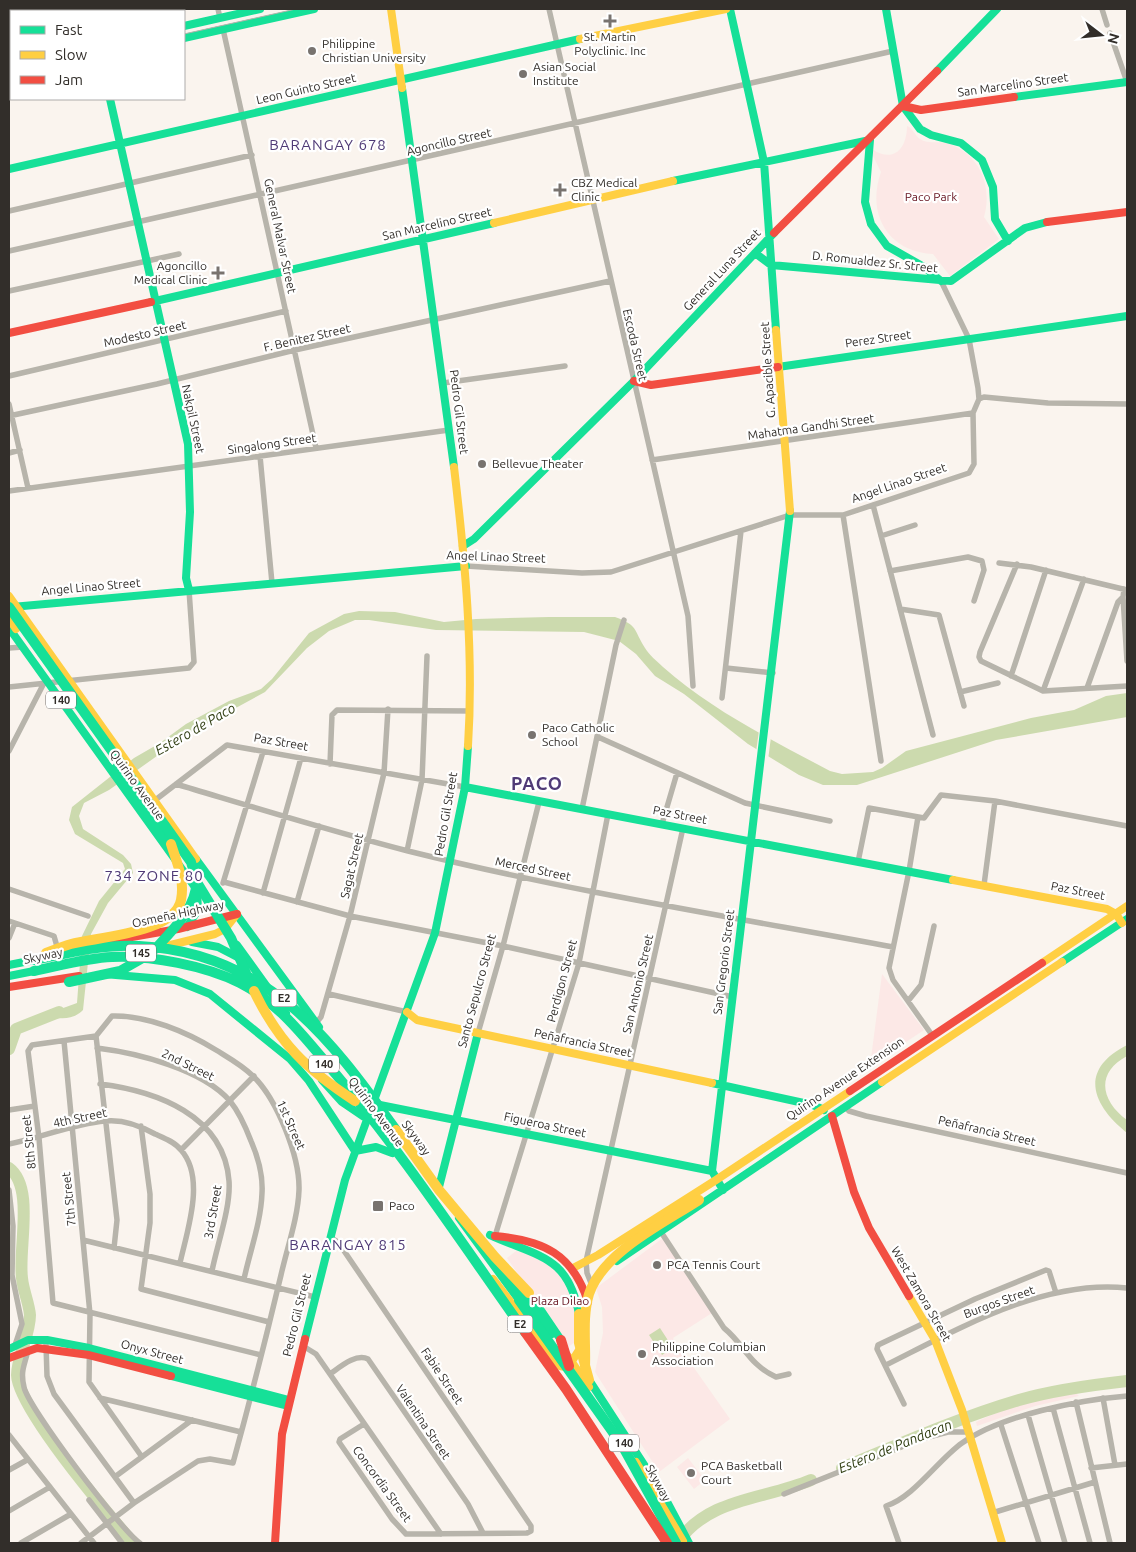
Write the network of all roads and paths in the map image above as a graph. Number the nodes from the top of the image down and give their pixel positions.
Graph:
1 (260, 9) edge
2 (314, 9) edge
3 (391, 9) edge
4 (549, 9) edge
5 (726, 9) edge
6 (730, 9) edge
7 (886, 9) edge
8 (998, 9) edge
9 (1102, 9) edge
10 (219, 13) edge
11 (1107, 25) dead end
12 (185, 26) edge
13 (223, 29) junction
14 (1110, 33) dead end
15 (185, 38) edge
16 (557, 44) junction
17 (893, 51) junction
18 (401, 80) junction
19 (1127, 82) edge
20 (748, 84) junction
21 (110, 100) edge
22 (903, 106) junction
23 (244, 116) junction
24 (575, 123) junction
25 (870, 140) junction
26 (120, 144) junction
27 (252, 155) junction
28 (411, 161) junction
29 (764, 162) junction
30 (9, 169) edge
31 (129, 183) junction
32 (261, 194) junction
33 (592, 199) junction
34 (9, 210) edge
35 (1127, 212) edge
36 (138, 221) junction
37 (770, 238) junction
38 (422, 240) junction
39 (1008, 241) junction
40 (9, 251) edge
41 (755, 253) junction
42 (179, 254) dead end
43 (146, 260) junction
44 (771, 265) junction
45 (278, 274) junction
46 (610, 280) junction
47 (941, 281) junction
48 (9, 291) edge
49 (155, 300) junction
50 (286, 311) junction
51 (1127, 316) edge
52 (435, 319) junction
53 (9, 333) edge
54 (969, 339) junction
55 (165, 340) junction
56 (295, 350) junction
57 (780, 365) junction
58 (565, 366) dead end
59 (9, 376) edge
60 (172, 381) junction
61 (634, 381) junction
62 (443, 383) junction
63 (979, 399) junction
64 (9, 404) edge
65 (1127, 404) edge
66 (973, 414) junction
67 (10, 415) edge
68 (449, 430) junction
69 (786, 441) junction
70 (316, 448) junction
71 (20, 450) junction
72 (9, 453) edge
73 (260, 456) junction
74 (652, 460) junction
75 (190, 465) junction
76 (28, 488) junction
77 (9, 491) edge
78 (873, 505) junction
79 (790, 515) junction
80 (842, 515) junction
81 (915, 525) dead end
82 (741, 531) junction
83 (881, 536) junction
84 (463, 546) junction
85 (674, 552) junction
86 (998, 563) dead end
87 (1017, 564) junction
88 (466, 566) junction
89 (1046, 570) junction
90 (890, 571) junction
91 (1084, 579) junction
92 (272, 583) junction
93 (189, 590) junction
94 (1126, 590) edge
95 (9, 596) edge
96 (1123, 597) junction
97 (974, 601) dead end
98 (11, 607) edge
99 (900, 609) junction
100 (9, 618) edge
101 (624, 620) dead end
102 (9, 628) edge
103 (23, 647) junction
104 (9, 648) edge
105 (427, 656) dead end
106 (1127, 661) edge
107 (726, 668) junction
108 (773, 673) junction
109 (1011, 676) junction
110 (69, 681) junction
111 (46, 683) junction
112 (998, 683) dead end
113 (693, 686) dead end
114 (1127, 686) edge
115 (9, 687) edge
116 (1087, 688) junction
117 (1044, 691) junction
118 (960, 692) junction
119 (722, 698) dead end
120 (964, 706) dead end
121 (388, 709) junction
122 (425, 710) junction
123 (470, 711) junction
124 (766, 733) joint
125 (933, 735) dead end
126 (598, 737) junction
127 (9, 752) edge
128 (263, 752) junction
129 (301, 758) junction
130 (881, 761) dead end
131 (330, 764) junction
132 (384, 774) junction
133 (677, 774) junction
134 (422, 780) junction
135 (176, 784) junction
136 (465, 788) junction
137 (154, 801) junction
138 (995, 801) junction
139 (539, 802) junction
140 (247, 805) junction
141 (756, 805) junction
142 (582, 809) junction
143 (608, 814) junction
144 (285, 816) junction
145 (921, 818) junction
146 (830, 821) dead end
147 (662, 824) junction
148 (319, 826) junction
149 (1127, 826) edge
150 (683, 828) junction
151 (368, 840) junction
152 (752, 841) junction
153 (171, 844) junction
154 (408, 850) junction
155 (450, 861) junction
156 (858, 862) junction
157 (909, 871) junction
158 (519, 876) junction
159 (221, 885) junction
160 (984, 885) junction
161 (9, 889) edge
162 (197, 890) junction
163 (594, 892) junction
164 (264, 893) junction
165 (298, 902) junction
166 (665, 906) junction
167 (1127, 906) edge
168 (237, 914) junction
169 (1116, 914) junction
170 (88, 916) dead end
171 (350, 916) junction
172 (218, 920) junction
173 (742, 921) junction
174 (1125, 921) edge
175 (12, 922) edge
176 (934, 926) dead end
177 (187, 927) junction
178 (225, 929) junction
179 (163, 932) junction
180 (435, 933) junction
181 (9, 938) edge
182 (184, 942) junction
183 (94, 944) dead end
184 (79, 946) dead end
185 (166, 946) junction
186 (503, 946) junction
187 (893, 947) junction
188 (58, 951) junction
189 (34, 960) junction
190 (9, 961) edge
191 (98, 963) dead end
192 (579, 963) junction
193 (9, 965) edge
194 (77, 968) dead end
195 (258, 973) junction
196 (9, 976) edge
197 (649, 979) junction
198 (9, 981) edge
199 (1021, 983) junction
200 (9, 987) edge
201 (9, 994) edge
202 (329, 994) junction
203 (733, 997) junction
204 (908, 1001) junction
205 (986, 1007) junction
206 (407, 1012) junction
207 (316, 1023) junction
208 (478, 1033) junction
209 (96, 1036) junction
210 (932, 1036) junction
211 (64, 1041) junction
212 (272, 1043) junction
213 (97, 1048) junction
214 (553, 1050) junction
215 (630, 1066) junction
216 (254, 1076) junction
217 (100, 1084) junction
218 (722, 1086) junction
219 (229, 1100) junction
220 (369, 1105) junction
221 (35, 1106) junction
222 (844, 1106) junction
223 (823, 1109) junction
224 (9, 1110) edge
225 (832, 1116) junction
226 (456, 1118) junction
227 (367, 1119) junction
228 (104, 1121) junction
229 (141, 1126) junction
230 (204, 1126) junction
231 (71, 1128) junction
232 (527, 1133) junction
233 (39, 1138) junction
234 (9, 1144) edge
235 (181, 1150) junction
236 (355, 1151) junction
237 (612, 1152) junction
238 (392, 1153) junction
239 (1127, 1173) edge
240 (714, 1176) junction
241 (439, 1186) junction
242 (9, 1190) edge
243 (723, 1190) junction
244 (699, 1200) dead end
245 (448, 1202) junction
246 (442, 1222) junction
247 (472, 1227) junction
248 (661, 1232) junction
249 (493, 1236) junction
250 (330, 1238) junction
251 (83, 1240) junction
252 (114, 1248) junction
253 (146, 1255) junction
254 (586, 1261) junction
255 (180, 1263) junction
256 (569, 1270) junction
257 (212, 1271) junction
258 (244, 1279) junction
259 (586, 1286) junction
260 (278, 1288) junction
261 (1127, 1288) edge
262 (1056, 1292) junction
263 (529, 1293) dead end
264 (315, 1297) junction
265 (536, 1303) dead end
266 (90, 1314) junction
267 (269, 1322) junction
268 (926, 1322) junction
269 (588, 1331) junction
270 (935, 1340) junction
271 (46, 1344) junction
272 (303, 1346) junction
273 (17, 1348) edge
274 (89, 1352) junction
275 (261, 1355) junction
276 (572, 1361) junction
277 (886, 1365) junction
278 (562, 1367) junction
279 (585, 1367) junction
280 (330, 1374) junction
281 (550, 1374) junction
282 (789, 1374) dead end
283 (588, 1385) junction
284 (251, 1393) junction
285 (1127, 1396) edge
286 (100, 1398) junction
287 (1103, 1398) junction
288 (1076, 1402) junction
289 (289, 1403) junction
290 (904, 1404) dead end
291 (1053, 1408) junction
292 (1028, 1415) junction
293 (192, 1420) junction
294 (364, 1424) junction
295 (1001, 1425) junction
296 (241, 1432) junction
297 (969, 1433) junction
298 (9, 1435) edge
299 (142, 1457) junction
300 (27, 1460) junction
301 (1127, 1464) edge
302 (1115, 1465) junction
303 (1091, 1468) junction
304 (9, 1470) edge
305 (116, 1476) junction
306 (1095, 1482) junction
307 (50, 1487) junction
308 (1075, 1488) junction
309 (784, 1494) dead end
310 (1051, 1495) junction
311 (88, 1500) dead end
312 (1027, 1502) junction
313 (134, 1503) junction
314 (9, 1511) edge
315 (992, 1513) junction
316 (71, 1514) junction
317 (112, 1520) junction
318 (674, 1526) junction
319 (531, 1531) joint
320 (483, 1533) junction
321 (441, 1534) junction
322 (89, 1537) junction
323 (663, 1542) edge
324 (21, 1543) edge
325 (81, 1543) edge
326 (94, 1543) edge
327 (122, 1543) edge
328 (140, 1543) edge
329 (275, 1543) edge
330 (676, 1543) edge
331 (684, 1543) edge
332 (689, 1543) edge
333 (898, 1543) edge
334 (1002, 1543) edge
335 (1039, 1543) edge
336 (1065, 1543) edge
337 (1090, 1543) edge
338 (1110, 1543) edge

1 - 10 main road
2 - 13 main road
3 - 18 main road, Pedro Gil Street
4 - 16 street, Escoda Street
5 - 16 main road, Leon Guinto Street
6 - 20 main road, G. Apacible Street
7 - 17 main road
8 - 22 main road, General Luna Street
9 - 11 street
10 - 12 main road
13 - 15 main road
13 - 23 street, General Malvar Street
14 - 19 street
16 - 18 main road, Leon Guinto Street
16 - 24 street, Escoda Street
17 - 20 street, Agoncillo Street
17 - 22 main road
18 - 23 main road, Leon Guinto Street
18 - 28 main road, Pedro Gil Street
19 - 22 main road, San Marcelino Street
20 - 24 street, Agoncillo Street
20 - 29 main road, G. Apacible Street
21 - 26 main road, Nakpil Street
22 - 25 main road, General Luna Street
22 - 39 main road
23 - 26 main road, Leon Guinto Street
23 - 27 street, General Malvar Street
24 - 28 street, Agoncillo Street
24 - 33 street, Escoda Street
25 - 29 main road, San Marcelino Street
25 - 37 main road, General Luna Street
25 - 47 main road
26 - 30 main road, Leon Guinto Street
26 - 31 main road, Nakpil Street
27 - 31 street
27 - 32 street, General Malvar Street
28 - 32 street, Agoncillo Street
28 - 38 main road, Pedro Gil Street
29 - 33 main road, San Marcelino Street
29 - 37 main road, G. Apacible Street
31 - 34 street
31 - 36 main road, Nakpil Street
32 - 36 street, Agoncillo Street
32 - 45 street, General Malvar Street
33 - 38 main road, San Marcelino Street
33 - 46 street, Escoda Street
35 - 39 main road, D. Romualdez Sr. Street
36 - 40 street, Agoncillo Street
36 - 43 main road, Nakpil Street
37 - 41 main road, General Luna Street
37 - 44 main road, G. Apacible Street
38 - 45 main road, San Marcelino Street
38 - 52 main road, Pedro Gil Street
39 - 47 main road, D. Romualdez Sr. Street
41 - 44 main road
41 - 61 main road, General Luna Street
42 - 43 street
43 - 48 street
43 - 49 main road, Nakpil Street
44 - 47 main road, D. Romualdez Sr. Street
44 - 57 main road, G. Apacible Street
45 - 49 main road, San Marcelino Street
45 - 50 street, General Malvar Street
46 - 52 street, F. Benitez Street
46 - 61 street, Escoda Street
47 - 54 street
49 - 53 main road, San Marcelino Street
49 - 55 main road, Nakpil Street
50 - 55 street, Modesto Street
50 - 56 street, General Malvar Street
51 - 54 main road, Perez Street
52 - 56 street, F. Benitez Street
52 - 62 main road, Pedro Gil Street
54 - 57 main road, Perez Street
54 - 63 street
55 - 59 street, Modesto Street
55 - 60 main road, Nakpil Street
56 - 60 street, F. Benitez Street
56 - 70 street, General Malvar Street
57 - 61 main road, Perez Street
57 - 69 main road, G. Apacible Street
58 - 62 street
60 - 67 street, F. Benitez Street
60 - 75 main road, Nakpil Street
61 - 74 street, Escoda Street
61 - 84 main road, General Luna Street
62 - 68 main road, Pedro Gil Street
63 - 65 street
63 - 66 street
64 - 67 street
66 - 69 street, Mahatma Gandhi Street
66 - 78 street, Angel Linao Street
67 - 71 street
68 - 70 street, Singalong Street
68 - 84 main road, Pedro Gil Street
69 - 74 street, Mahatma Gandhi Street
69 - 79 main road, G. Apacible Street
70 - 73 street, Singalong Street
71 - 72 street
71 - 76 street
73 - 75 street, Singalong Street
73 - 92 street
74 - 85 street, Escoda Street
75 - 76 street, Singalong Street
75 - 93 main road, Nakpil Street
76 - 77 street, Singalong Street
78 - 80 street, Angel Linao Street
78 - 83 street
79 - 80 street, Angel Linao Street
79 - 82 street, Angel Linao Street
79 - 108 main road, G. Apacible Street
80 - 130 street
81 - 83 street
82 - 85 street, Angel Linao Street
82 - 107 street
83 - 90 street
84 - 88 main road, Pedro Gil Street
85 - 88 street, Angel Linao Street
85 - 113 street, Escoda Street
86 - 87 street
87 - 89 street
87 - 109 street
88 - 92 main road, Angel Linao Street
88 - 123 main road, Pedro Gil Street
89 - 91 street
89 - 109 street
90 - 97 street
90 - 99 street
91 - 94 street
91 - 117 street
92 - 93 main road, Angel Linao Street
93 - 98 main road, Angel Linao Street
93 - 110 street, Nakpil Street
94 - 96 street
95 - 98 main road, Quirino Avenue / 140
96 - 106 street
96 - 116 street
98 - 110 main road, Quirino Avenue / 140
98 - 201 main road, bridge
99 - 118 street
99 - 125 street
100 - 153 main road
101 - 126 street
102 - 103 main road, Quirino Avenue / 140
103 - 104 street
103 - 111 main road, Quirino Avenue / 140
105 - 122 street
107 - 108 street
107 - 119 street
108 - 124 main road, G. Apacible Street
109 - 117 street
110 - 111 street, Nakpil Street
110 - 137 main road, Quirino Avenue / 140
111 - 115 street, Nakpil Street
111 - 127 street
111 - 162 main road, Quirino Avenue / 140
112 - 118 street
114 - 116 street
116 - 117 street
118 - 120 street
121 - 122 street
121 - 131 street
121 - 132 street, Sagat Street
122 - 123 street
122 - 134 street
123 - 136 main road, Pedro Gil Street
124 - 141 main road, San Gregorio Street
126 - 133 street
126 - 142 street
128 - 129 street, Paz Street
128 - 135 street, Paz Street
128 - 140 street
129 - 131 street, Paz Street
129 - 144 street
131 - 132 street, Paz Street
132 - 134 street, Paz Street
132 - 151 street, Sagat Street
133 - 141 street
133 - 147 street
134 - 136 street, Paz Street
134 - 154 street
135 - 137 street
135 - 140 street, Merced Street
136 - 139 main road, Paz Street
136 - 155 main road, Pedro Gil Street
137 - 159 main road, Quirino Avenue / 140
138 - 145 street
138 - 149 street
138 - 160 street
139 - 142 main road, Paz Street
139 - 158 street, Santo Sepulcro Street
140 - 144 street, Merced Street
140 - 159 street
141 - 146 street
141 - 152 main road, San Gregorio Street
142 - 143 main road, Paz Street
143 - 147 main road, Paz Street
143 - 163 street, Perdigon Street
144 - 148 street, Merced Street
144 - 164 street
145 - 156 street
145 - 157 street
147 - 150 main road, Paz Street
148 - 151 street, Merced Street
148 - 165 street
150 - 152 main road, Paz Street
150 - 166 street, San Antonio Street
151 - 154 street, Merced Street
151 - 171 street, Sagat Street
152 - 156 main road, Paz Street
152 - 173 main road, San Gregorio Street
153 - 189 main road, bridge
153 - 220 main road, bridge
154 - 155 street, Merced Street
155 - 158 street, Merced Street
155 - 180 main road, Pedro Gil Street
156 - 157 main road, Paz Street
157 - 160 main road, Paz Street
157 - 187 street
158 - 163 street, Merced Street
158 - 186 street, Santo Sepulcro Street
159 - 164 street
159 - 168 main road, Quirino Avenue / 140
160 - 169 main road, Paz Street
161 - 170 street
162 - 172 main road, Quirino Avenue / 140
162 - 177 main road
163 - 166 street, Merced Street
163 - 192 street, Perdigon Street
164 - 165 street
165 - 171 street
166 - 173 street, Merced Street
166 - 197 street, San Antonio Street
167 - 169 main road, Quirino Avenue Extension
168 - 172 main road, Osmeña Highway / 145
168 - 178 main road, Osmeña Highway
168 - 207 main road, Quirino Avenue / 140
169 - 174 main road, Paz Street
169 - 199 main road, Quirino Avenue Extension
171 - 180 street
171 - 202 street, Sagat Street
172 - 177 main road, Osmeña Highway / 145
172 - 178 main road, Quirino Avenue / 140
173 - 187 street, Merced Street
173 - 203 main road, San Gregorio Street
174 - 199 main road, Quirino Avenue Extension
175 - 181 street
175 - 188 street
176 - 204 street
177 - 179 main road, Osmeña Highway / 145
178 - 182 main road, Osmeña Highway / 145
178 - 195 main road, Quirino Avenue / 140
179 - 183 main road, Osmeña Highway / 145
179 - 185 main road
180 - 186 street
180 - 206 main road, Pedro Gil Street
182 - 185 main road, Osmeña Highway / 145
182 - 195 main road
184 - 188 main road
185 - 191 main road, Osmeña Highway / 145
186 - 192 street
186 - 208 street, Santo Sepulcro Street
187 - 204 street
188 - 190 main road
189 - 193 main road, Skyway / E2
189 - 245 main road, Skyway / E2, bridge
192 - 197 street
192 - 214 street, Perdigon Street
194 - 198 main road
195 - 227 main road, Quirino Avenue / 140
196 - 220 main road, Skyway / E2, bridge
197 - 203 street
197 - 215 street, San Antonio Street
199 - 205 main road, Quirino Avenue Extension
200 - 212 main road
202 - 206 street, Peñafrancia Street
202 - 207 street, Sagat Street
203 - 218 main road, San Gregorio Street
204 - 210 street
205 - 210 main road, Quirino Avenue Extension
205 - 222 main road, Quirino Avenue Extension
206 - 208 main road, Peñafrancia Street
206 - 220 main road, Pedro Gil Street
207 - 220 main road, Quirino Avenue / 140
208 - 214 main road, Peñafrancia Street
208 - 226 main road, Santo Sepulcro Street
209 - 211 street, 8th Street
209 - 213 street
209 - 216 street, 1st Street
210 - 223 main road, Quirino Avenue Extension
211 - 221 street, 8th Street
211 - 231 street, 7th Street
212 - 227 main road
212 - 236 main road
213 - 217 street
213 - 219 street, 2nd Street
214 - 215 main road, Peñafrancia Street
214 - 232 street, Perdigon Street
215 - 218 main road, Peñafrancia Street
215 - 237 street, San Antonio Street
216 - 219 street
216 - 260 street, 1st Street
217 - 228 street
217 - 230 street, 3rd Street
218 - 223 main road, Peñafrancia Street
218 - 240 main road, San Gregorio Street
219 - 230 street
219 - 258 street, 2nd Street
220 - 226 main road, Figueroa Street
220 - 227 main road, Pedro Gil Street
220 - 241 main road, Quirino Avenue / 140
220 - 323 main road, Skyway / E2, bridge
221 - 224 street
221 - 233 street, 8th Street
222 - 225 main road, Quirino Avenue Extension
222 - 239 street, Peñafrancia Street
223 - 225 main road, Peñafrancia Street
223 - 240 main road, Quirino Avenue Extension
225 - 243 main road, Quirino Avenue Extension
225 - 268 main road, West Zamora Street
226 - 232 main road, Figueroa Street
226 - 241 main road, Santo Sepulcro Street
227 - 236 main road, Pedro Gil Street
227 - 238 main road, Quirino Avenue / 140
228 - 229 street, 4th Street
228 - 231 street, 4th Street
228 - 252 street
229 - 235 street, 4th Street
229 - 253 street
230 - 235 street
230 - 257 street, 3rd Street
231 - 233 street, 4th Street
231 - 251 street, 7th Street
232 - 237 main road, Figueroa Street
232 - 249 street, Perdigon Street
233 - 234 street, 4th Street
233 - 266 street, 8th Street
235 - 255 street
236 - 238 main road
236 - 250 main road, Pedro Gil Street
237 - 240 main road, Figueroa Street
237 - 254 street, San Antonio Street
238 - 246 main road, Quirino Avenue / 140
240 - 243 main road
240 - 254 main road, Quirino Avenue Extension
241 - 247 main road, Quirino Avenue / 140
242 - 273 street
243 - 248 main road, Quirino Avenue Extension
244 - 279 main road, bridge
245 - 263 main road, bridge
245 - 330 main road, Skyway / E2, bridge
246 - 278 main road
246 - 281 main road, Quirino Avenue / 140
247 - 249 main road, Quirino Avenue / 140
247 - 276 main road, Quirino Avenue / 140
248 - 259 main road, Quirino Avenue Extension
248 - 282 street
249 - 256 main road, Quirino Avenue
250 - 264 main road, Pedro Gil Street
250 - 319 street, Fabie Street
251 - 252 street
251 - 266 street, 7th Street
252 - 253 street
253 - 255 street
253 - 267 street
254 - 256 main road, Quirino Avenue Extension
254 - 259 street, San Antonio Street
255 - 257 street
256 - 259 main road
256 - 279 main road, bridge
257 - 258 street
258 - 260 street
259 - 269 main road
260 - 264 street
260 - 267 street, 1st Street
261 - 262 street, Burgos Street
262 - 268 street
262 - 270 street, Burgos Street
264 - 272 main road, Pedro Gil Street
265 - 318 main road, bridge
266 - 274 street, 7th Street
266 - 275 street
267 - 275 street, 1st Street
268 - 270 main road, West Zamora Street
268 - 277 street
269 - 276 main road
269 - 283 main road
270 - 277 street, Burgos Street
270 - 297 main road, West Zamora Street
271 - 273 main road, Onyx Street
271 - 274 main road, Onyx Street
271 - 305 street
272 - 280 street
272 - 289 main road, Pedro Gil Street
273 - 317 street
274 - 284 main road, Onyx Street
274 - 286 street, 7th Street
275 - 284 street, 1st Street
276 - 278 main road
276 - 283 main road, Quirino Avenue / 140
277 - 290 street
278 - 281 main road
279 - 332 main road, bridge
280 - 294 street
280 - 320 street, Valentina Street
281 - 323 main road, Quirino Avenue / 140
283 - 318 main road, Quirino Avenue / 140
284 - 289 main road, Onyx Street
284 - 296 street, 1st Street
285 - 287 street
286 - 293 street
286 - 299 street, 7th Street
287 - 288 street
287 - 302 street
288 - 291 street
288 - 303 street
289 - 329 main road, Pedro Gil Street
291 - 292 street
291 - 308 street
292 - 295 street
292 - 310 street
293 - 296 street
293 - 299 street
294 - 321 street
294 - 321 street, Concordia Street
295 - 297 street
295 - 312 street
296 - 313 street, 1st Street
297 - 309 street
297 - 315 main road, West Zamora Street
297 - 333 street
298 - 300 street
299 - 305 street
300 - 304 street
300 - 307 street
301 - 302 street
302 - 303 street
303 - 306 street
305 - 313 street
306 - 308 street
306 - 338 street
307 - 314 street
307 - 316 street
308 - 310 street
308 - 337 street
310 - 312 street
310 - 336 street
311 - 317 street
312 - 315 street
312 - 335 street
313 - 317 street
315 - 334 main road, West Zamora Street
316 - 322 street
316 - 324 street
317 - 322 street
317 - 327 street
317 - 328 street
318 - 331 main road, Quirino Avenue / 140
319 - 320 street, Concordia Street
320 - 321 street, Concordia Street
322 - 325 street
322 - 326 street

